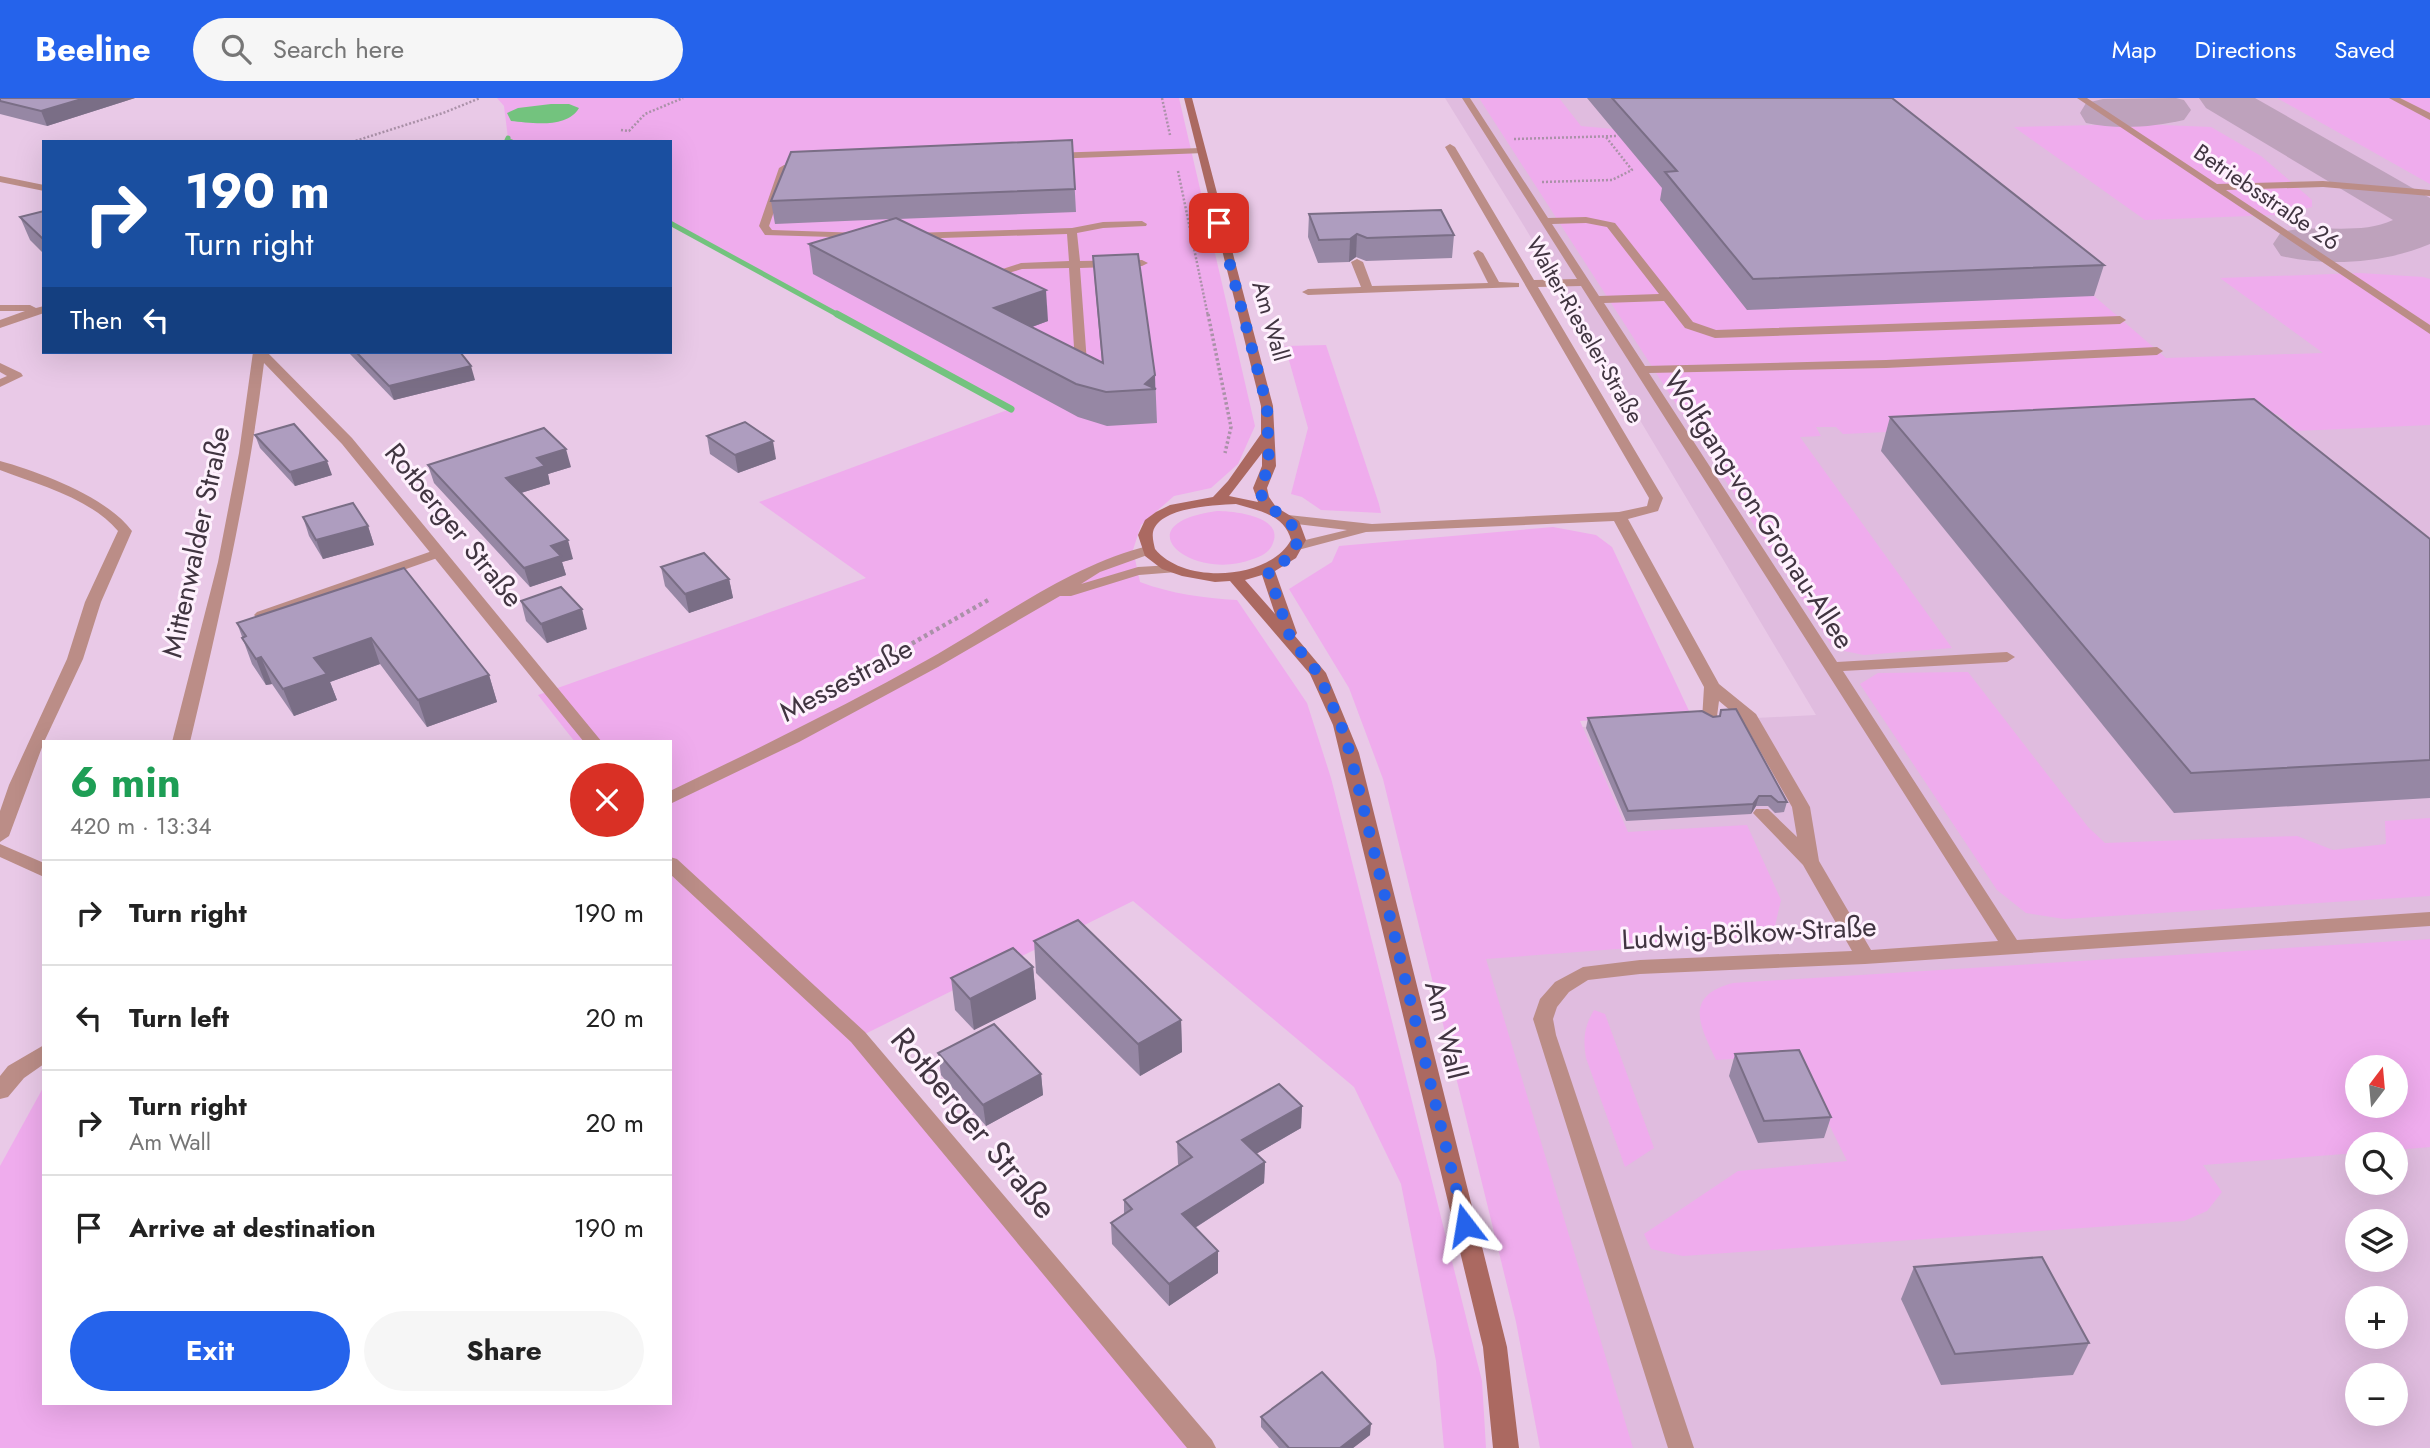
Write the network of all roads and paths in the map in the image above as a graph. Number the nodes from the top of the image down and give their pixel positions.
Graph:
1 (480, 98) edge
2 (683, 98) edge
3 (1162, 98) edge
4 (1188, 98) edge
5 (1466, 98) edge
6 (2081, 98) edge
7 (2393, 98) edge
8 (2430, 117) edge
9 (621, 130) dead end
10 (1605, 136) junction
11 (1618, 136) edge
12 (1493, 139) junction
13 (358, 140) edge
14 (1450, 147) dead end
15 (1201, 151) junction
16 (1174, 152) junction
17 (1043, 157) edge
18 (825, 166) edge
19 (0, 179) edge
20 (1521, 182) junction
21 (42, 187) edge
22 (2216, 187) junction
23 (2430, 192) edge
24 (1547, 221) junction
25 (1142, 224) dead end
26 (1072, 231) junction
27 (871, 236) edge
28 (897, 237) edge
29 (1478, 253) dead end
30 (1357, 262) dead end
31 (1142, 263) edge
32 (1074, 264) junction
33 (987, 276) edge
34 (1584, 282) junction
35 (1530, 284) junction
36 (1495, 285) junction
37 (1515, 285) dead end
38 (1368, 290) junction
39 (1308, 292) dead end
40 (1665, 297) junction
41 (1596, 300) junction
42 (0, 308) edge
43 (42, 308) edge
44 (42, 309) edge
45 (2120, 320) dead end
46 (0, 324) edge
47 (2430, 330) edge
48 (2157, 351) dead end
49 (260, 354) edge
50 (262, 354) edge
51 (1081, 363) edge
52 (0, 367) edge
53 (1640, 370) junction
54 (0, 383) edge
55 (1266, 437) junction
56 (1220, 463) dead end
57 (0, 465) edge
58 (1218, 500) junction
59 (1270, 508) junction
60 (1619, 516) junction
61 (1288, 519) junction
62 (1372, 528) junction
63 (1298, 546) junction
64 (1148, 550) junction
65 (438, 553) junction
66 (1172, 569) junction
67 (1268, 571) junction
68 (1235, 578) junction
69 (1002, 593) dead end
70 (1043, 599) junction
71 (262, 615) edge
72 (1291, 640) junction
73 (2007, 657) dead end
74 (1830, 667) junction
75 (1712, 687) junction
76 (830, 690) dead end
77 (1710, 720) edge
78 (181, 740) edge
79 (591, 740) edge
80 (672, 797) edge
81 (1762, 813) dead end
82 (0, 835) edge
83 (0, 849) edge
84 (1810, 860) junction
85 (672, 865) edge
86 (42, 870) edge
87 (2430, 919) edge
88 (2012, 947) junction
89 (1865, 957) junction
90 (42, 1054) edge
91 (0, 1091) edge
92 (1203, 1448) edge
93 (1506, 1448) edge
94 (1681, 1448) edge

1 - 13 path
2 - 9 path
3 - 16 path
4 - 15 street, Am Wall
5 - 12 street, Wolfgang-von-Gronau-Allee
6 - 22 street, Betriebsstraße 26
7 - 8 street
10 - 11 path
10 - 12 path
10 - 20 path
12 - 20 street, Wolfgang-von-Gronau-Allee
14 - 35 street, Walter-Rieseler-Straße
15 - 16 street
15 - 55 street, Am Wall
16 - 17 street
16 - 56 path
18 - 27 street
19 - 21 street
20 - 24 street, Wolfgang-von-Gronau-Allee
22 - 23 street
22 - 47 street, Betriebsstraße 26
24 - 34 street, Wolfgang-von-Gronau-Allee
24 - 40 street
25 - 26 street
26 - 28 street
26 - 32 street
29 - 36 street
30 - 38 street
31 - 32 street
32 - 33 street
32 - 51 street
34 - 35 street
34 - 41 street, Wolfgang-von-Gronau-Allee
35 - 60 street, Walter-Rieseler-Straße
36 - 37 street
36 - 38 street
38 - 39 street
40 - 41 street
40 - 45 street
41 - 53 street, Wolfgang-von-Gronau-Allee
42 - 43 street
44 - 46 street
48 - 53 street
49 - 78 street, Mittenwalder Straße
50 - 65 street, Rotberger Straße
52 - 54 street
53 - 74 street, Wolfgang-von-Gronau-Allee
55 - 58 street
55 - 59 street, Am Wall
57 - 82 street
58 - 59 street
58 - 64 street
59 - 61 street
60 - 62 street, Walter-Rieseler-Straße
60 - 75 street
61 - 62 street, Walter-Rieseler-Straße
61 - 63 street
62 - 63 street, Walter-Rieseler-Straße
63 - 67 street
64 - 66 street
64 - 70 street, Messestraße
65 - 71 street
65 - 79 street, Rotberger Straße
66 - 68 street
66 - 70 street, Messestraße
67 - 68 street
67 - 72 street, Am Wall
68 - 72 street, Am Wall
69 - 76 path
70 - 80 street, Messestraße
72 - 93 street, Am Wall
73 - 74 street
74 - 88 street, Wolfgang-von-Gronau-Allee
75 - 77 street
75 - 84 street
81 - 84 street
83 - 86 street
84 - 89 street
85 - 92 street, Rotberger Straße
87 - 88 street, Ludwig-Bölkow-Straße
88 - 89 street, Ludwig-Bölkow-Straße
89 - 94 street, Ludwig-Bölkow-Straße
90 - 91 street

